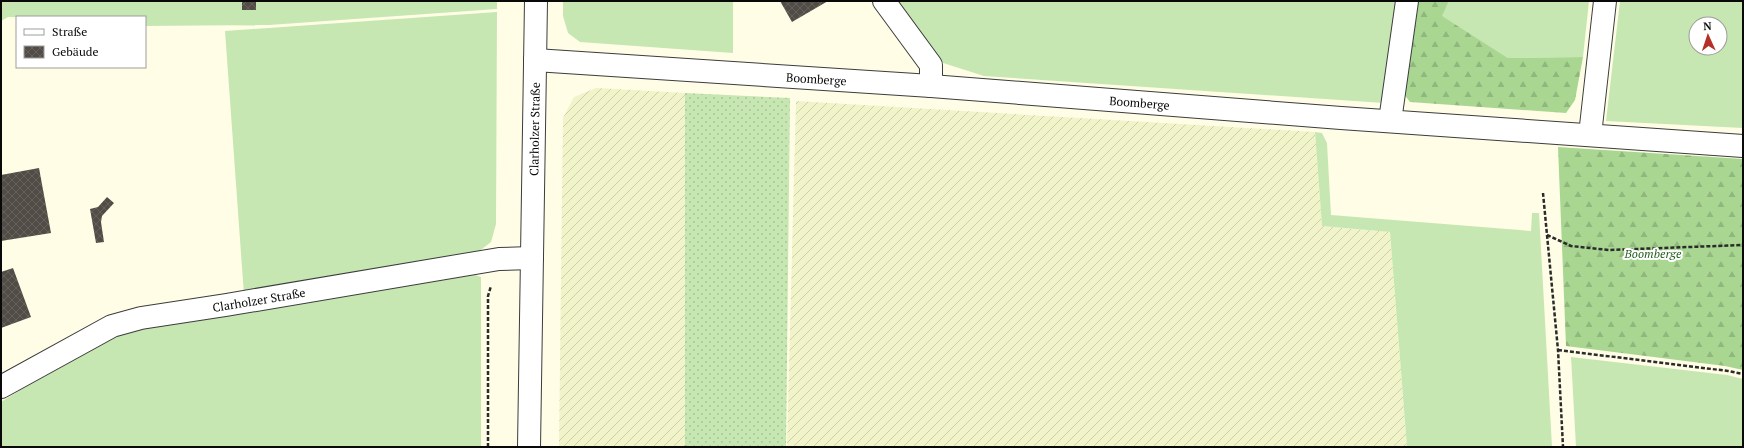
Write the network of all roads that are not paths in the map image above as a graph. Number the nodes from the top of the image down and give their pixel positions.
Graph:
1 (536, 1) edge
2 (884, 1) edge
3 (1407, 1) edge
4 (1605, 1) edge
5 (535, 60) junction
6 (931, 86) junction
7 (1390, 120) junction
8 (1590, 135) junction
9 (1743, 146) edge
10 (532, 258) junction
11 (1, 388) edge
12 (529, 447) edge

1 - 5 street, Clarholzer Straße
2 - 6 street
3 - 7 street
4 - 8 street
5 - 6 street, Boomberge
5 - 10 street, Clarholzer Straße
6 - 7 street, Boomberge
7 - 8 street, Boomberge
8 - 9 street, Boomberge
10 - 11 street, Clarholzer Straße
10 - 12 street, Clarholzer Straße

